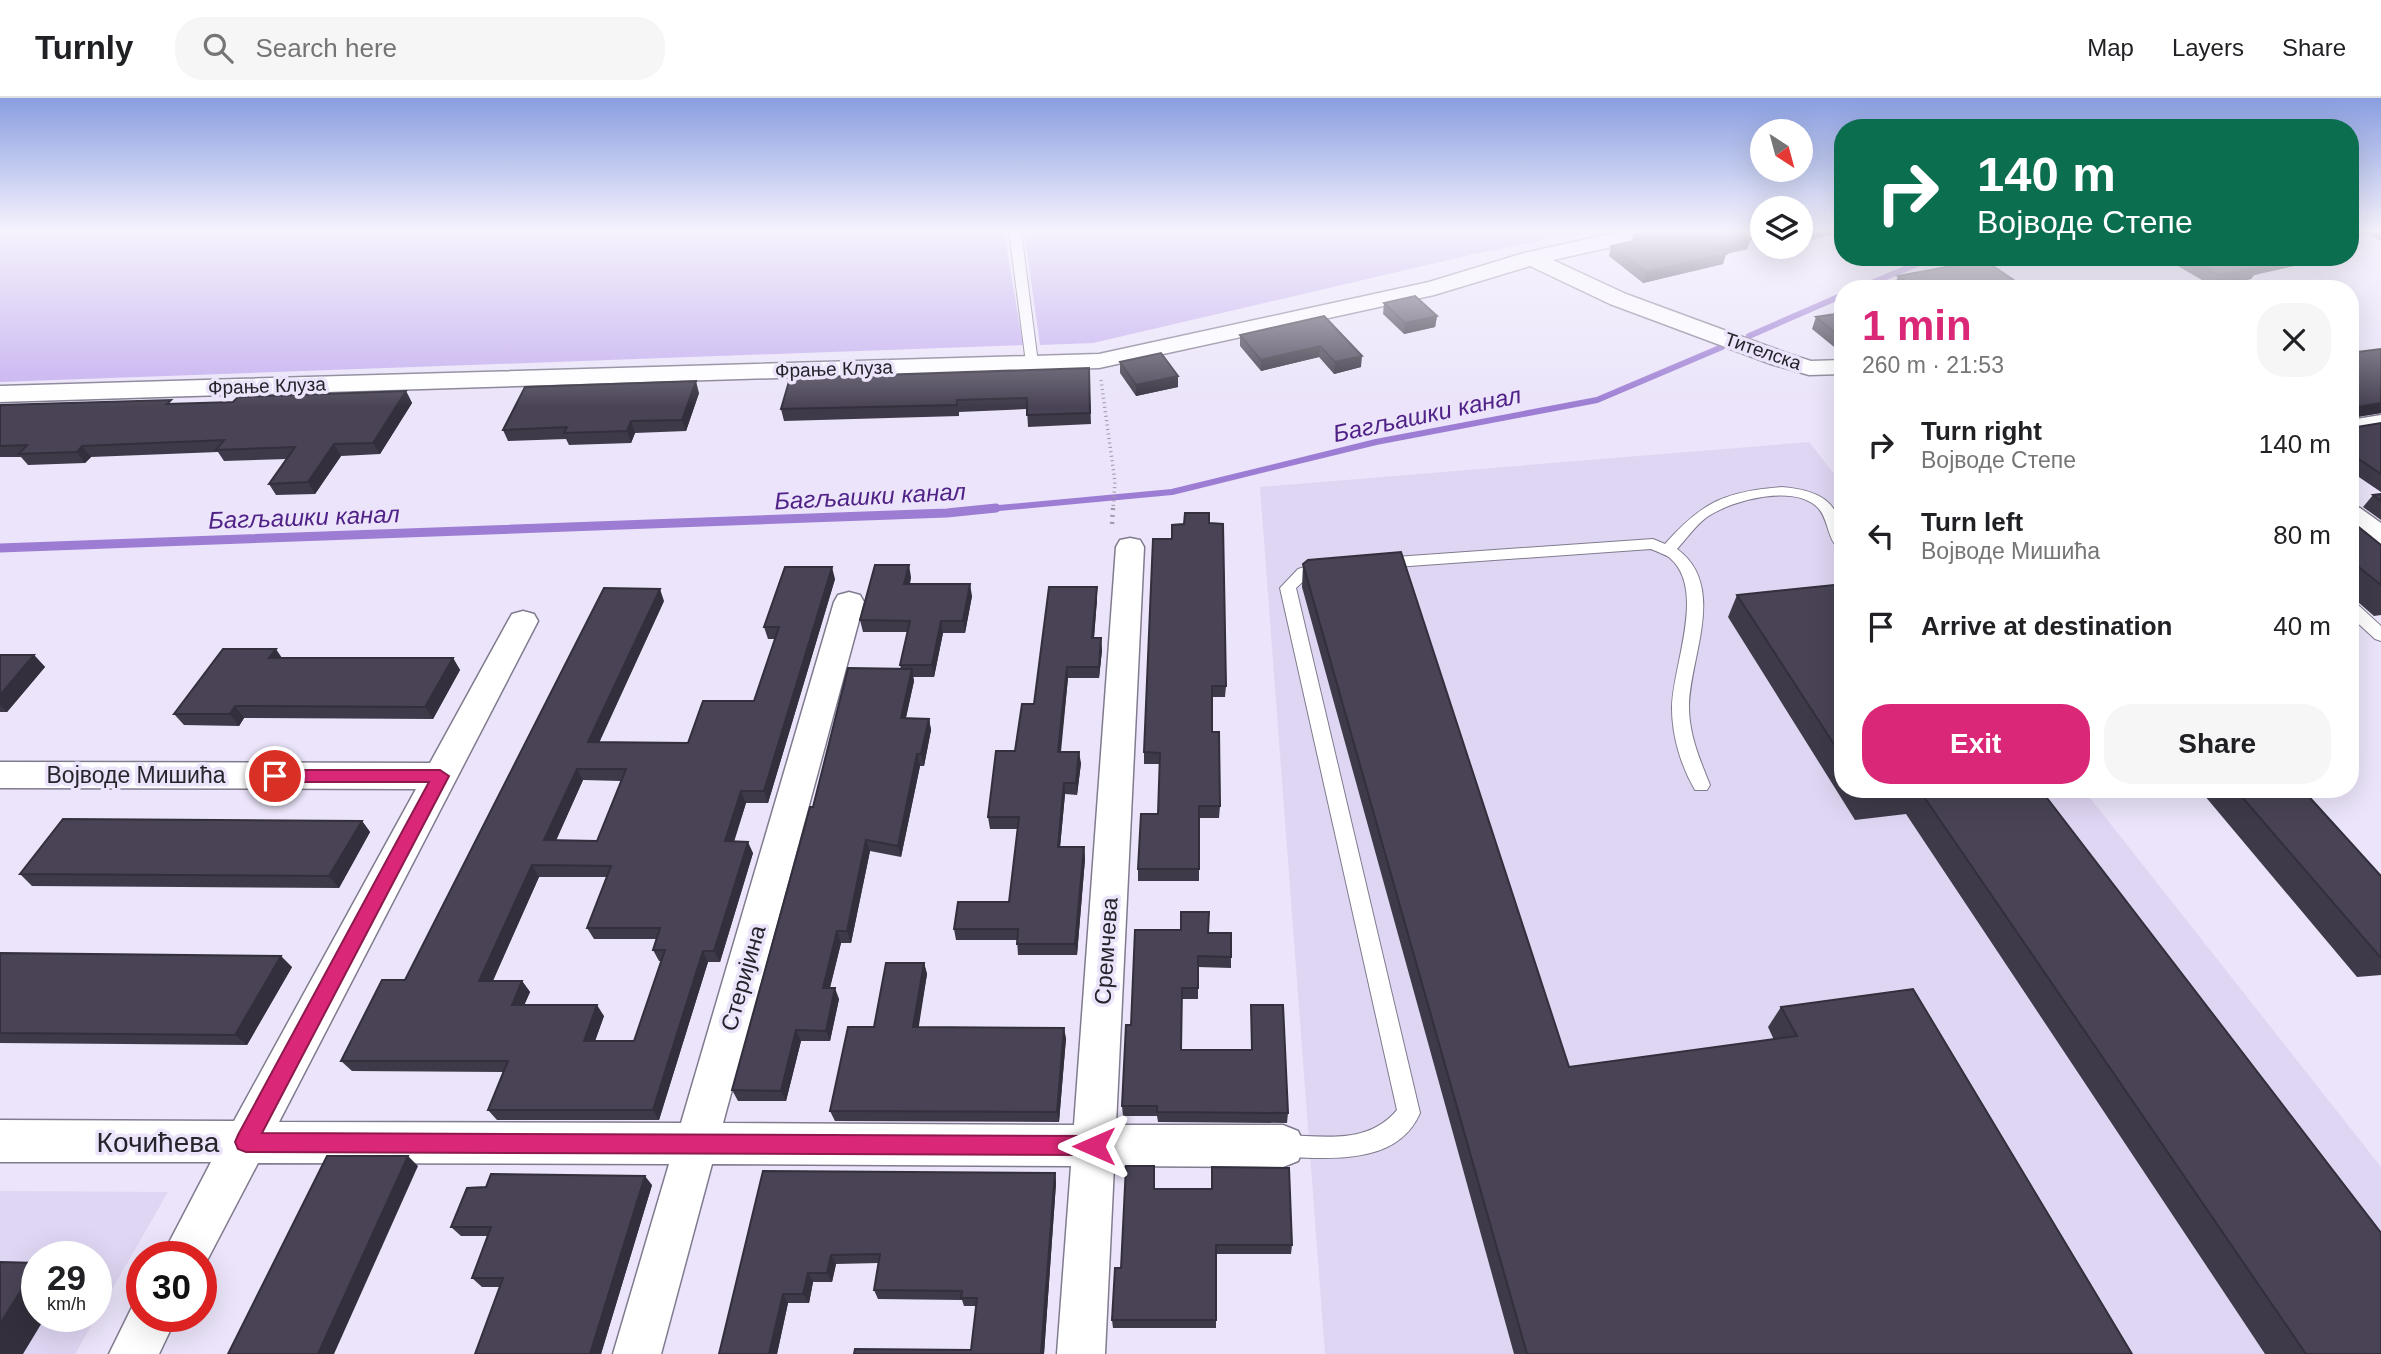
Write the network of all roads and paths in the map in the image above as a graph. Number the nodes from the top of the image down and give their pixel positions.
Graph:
1 (1023, 290) edge
2 (1427, 290) edge
3 (1598, 290) edge
4 (2359, 352) edge
5 (2371, 359) edge
6 (1099, 361) junction
7 (1032, 363) junction
8 (1834, 367) edge
9 (0, 394) edge
10 (2381, 423) edge
11 (2359, 427) edge
12 (2359, 520) edge
13 (1834, 525) edge
14 (1121, 536) joint
15 (2381, 536) edge
16 (1669, 549) junction
17 (849, 602) dead end
18 (2359, 615) edge
19 (523, 621) dead end
20 (2381, 635) edge
21 (0, 775) edge
22 (440, 776) junction
23 (1701, 785) dead end
24 (0, 1141) edge
25 (246, 1142) junction
26 (696, 1144) junction
27 (1094, 1146) junction
28 (1283, 1146) joint
29 (193, 1241) edge
30 (145, 1332) edge
31 (133, 1354) edge
32 (637, 1354) edge
33 (1081, 1354) edge

1 - 7 lane
2 - 6 street, Фрање Клуза
3 - 8 street, Тителска
4 - 5 path
6 - 7 street, Фрање Клуза
6 - 14 path
7 - 9 street, Фрање Клуза
10 - 11 street
12 - 15 street
13 - 16 lane
14 - 27 street, Сремчева
16 - 23 lane
16 - 28 lane
17 - 26 street, Стеријина
18 - 20 lane
19 - 22 street
21 - 22 street, Војводе Мишића
22 - 25 street
24 - 25 street, Кочићева
25 - 26 street, Кочићева
25 - 29 street
26 - 27 street, Кочићева
26 - 32 street, Стеријина
27 - 28 street, Кочићева
27 - 33 street, Сремчева
30 - 31 street

